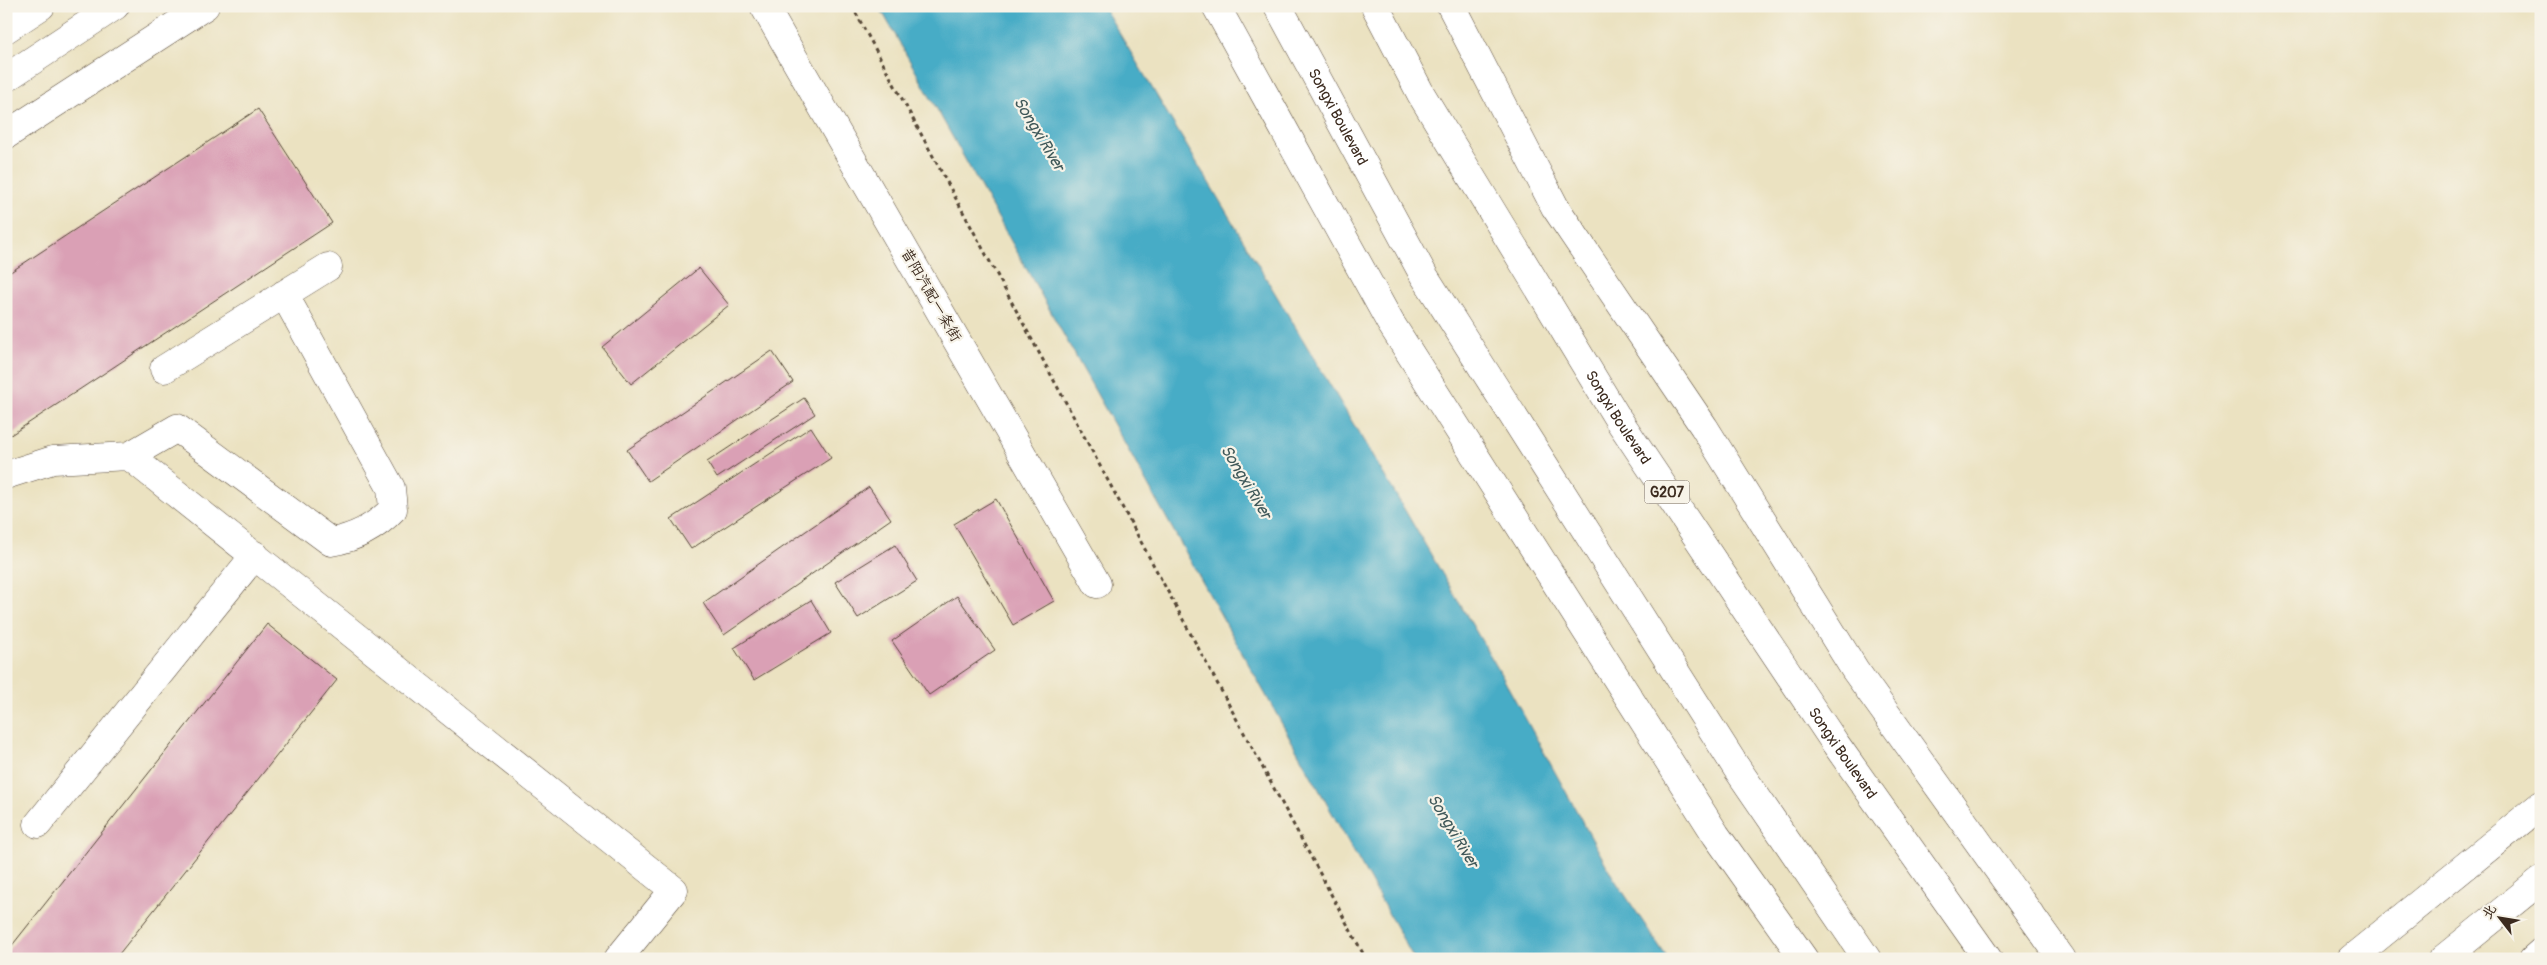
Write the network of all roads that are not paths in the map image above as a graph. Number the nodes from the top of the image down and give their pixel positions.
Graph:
1 (41, 6) edge
2 (115, 6) edge
3 (204, 6) edge
4 (764, 6) edge
5 (1216, 6) edge
6 (1278, 6) edge
7 (1375, 6) edge
8 (1451, 6) edge
9 (6, 29) edge
10 (6, 78) edge
11 (6, 135) edge
12 (328, 267) dead end
13 (284, 294) junction
14 (164, 369) dead end
15 (129, 456) junction
16 (6, 475) edge
17 (255, 555) junction
18 (1098, 584) dead end
19 (2541, 805) edge
20 (38, 824) dead end
21 (2541, 880) edge
22 (2541, 952) edge
23 (618, 959) edge
24 (1804, 959) edge
25 (1868, 959) edge
26 (1988, 959) edge
27 (2062, 959) edge
28 (2351, 959) edge
29 (2443, 959) edge
30 (2533, 959) edge

1 - 9 main road
2 - 10 main road
3 - 11 main road
4 - 18 main road, 昔阳汽配一条街
5 - 24 main road
6 - 25 main road, Songxi Boulevard
7 - 26 main road, Songxi Boulevard / G207
8 - 27 main road
12 - 13 main road
13 - 14 main road
13 - 15 main road
15 - 16 main road
15 - 17 main road
17 - 20 main road
17 - 23 main road
19 - 28 main road
21 - 29 main road
22 - 30 main road

